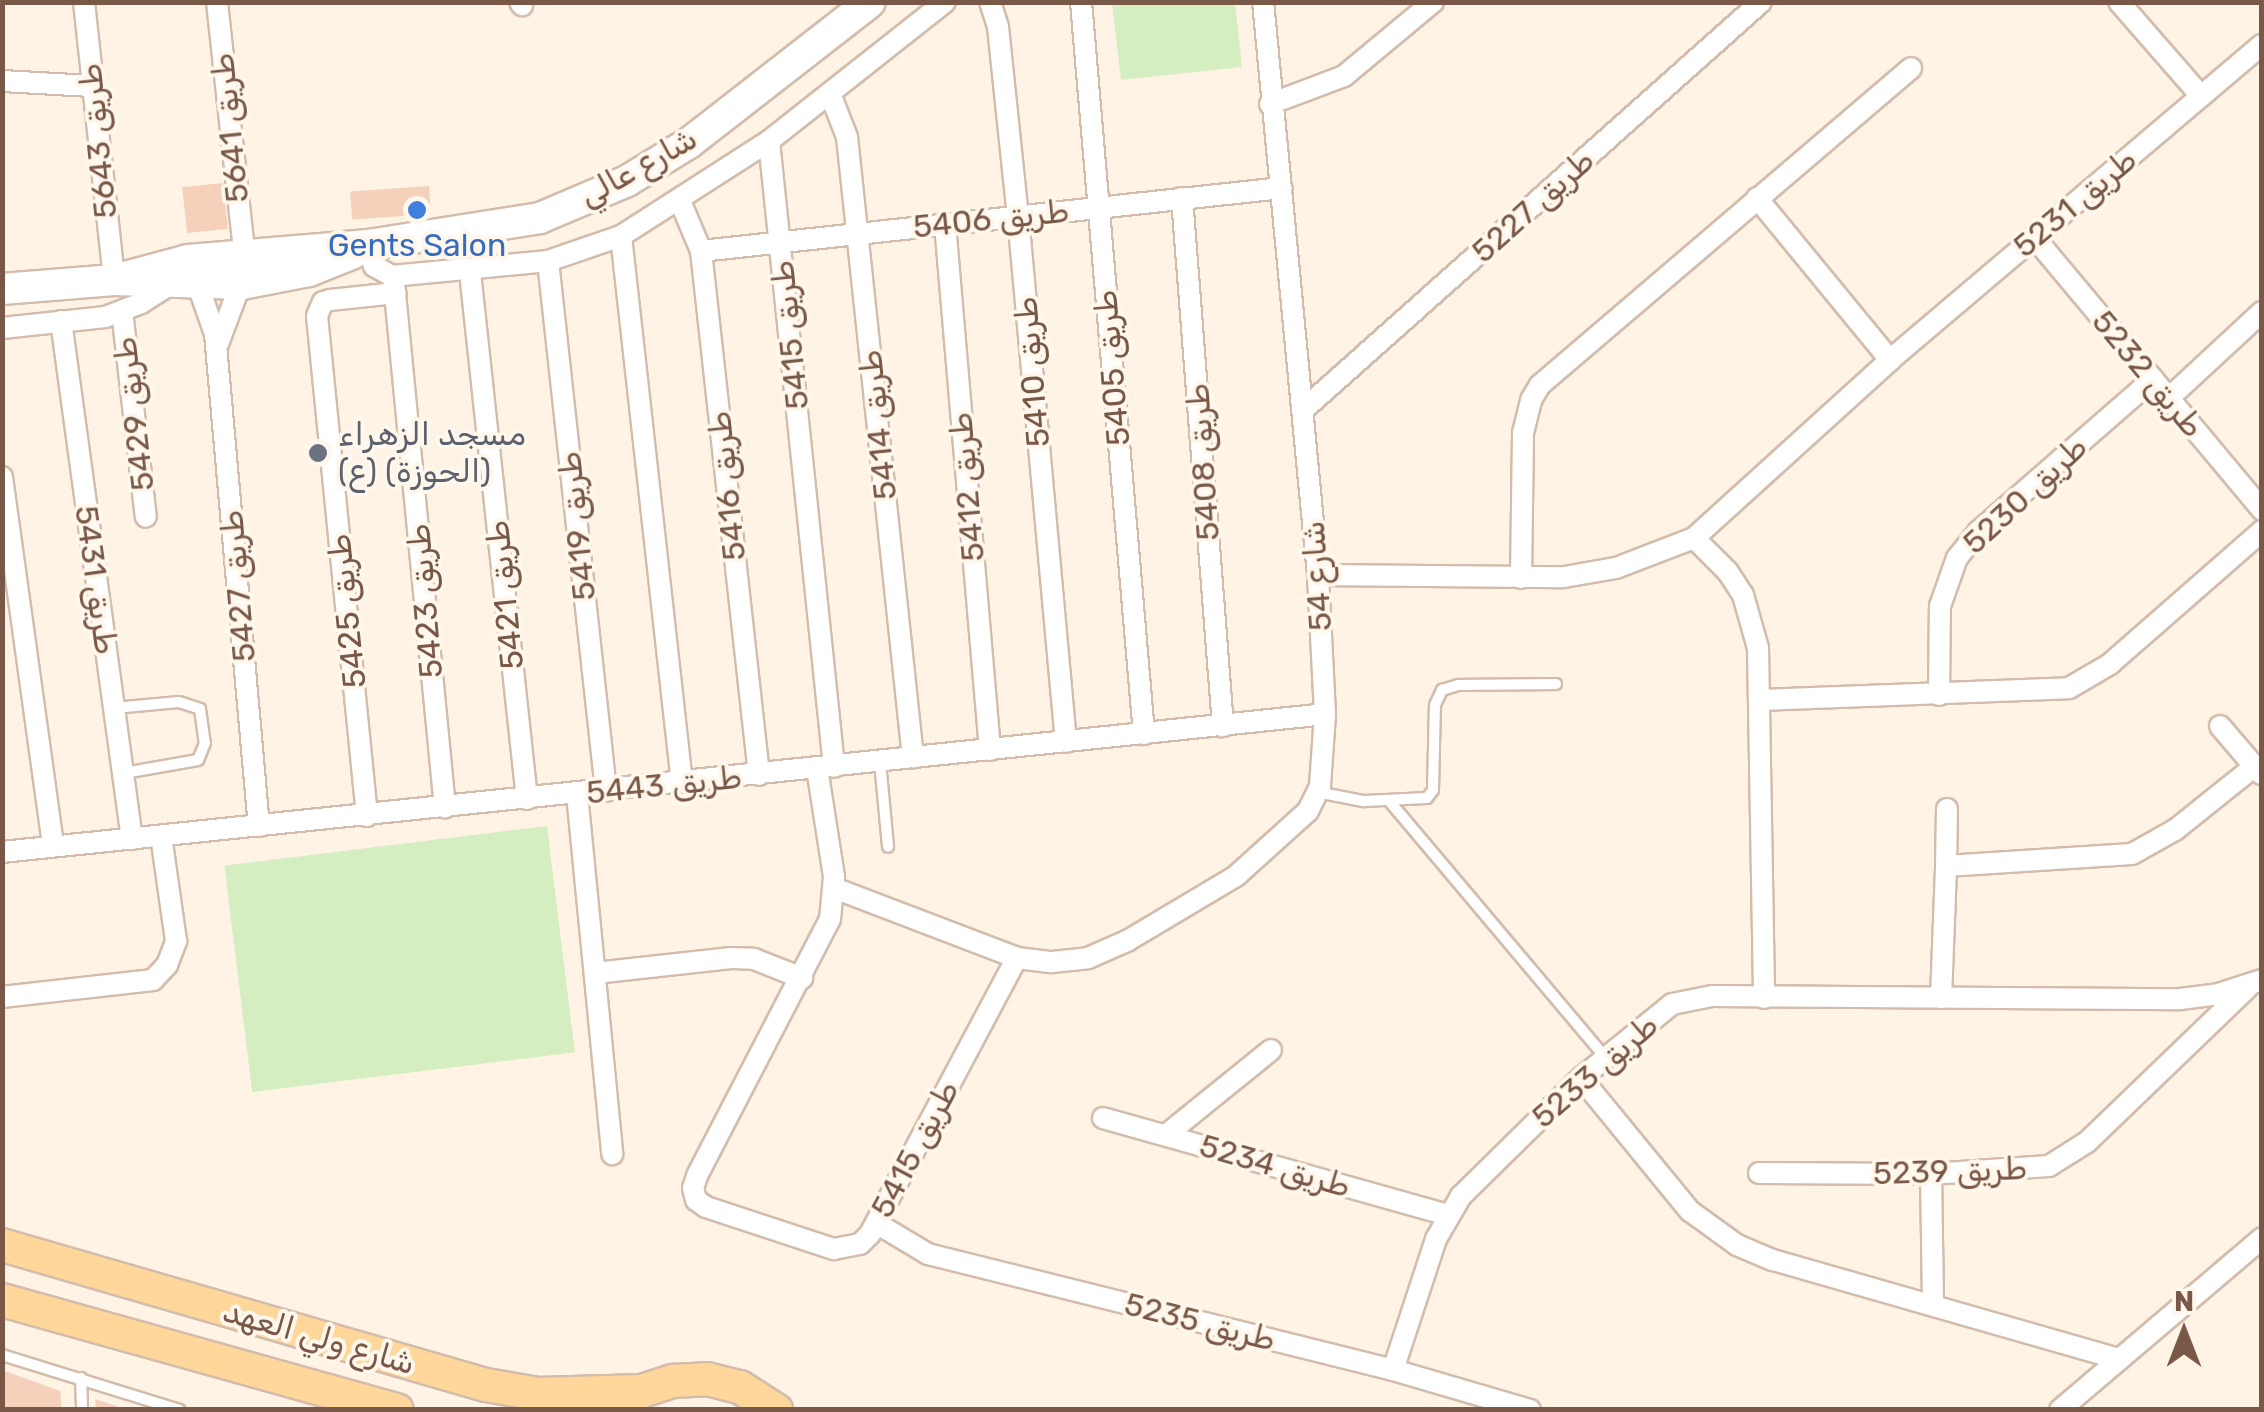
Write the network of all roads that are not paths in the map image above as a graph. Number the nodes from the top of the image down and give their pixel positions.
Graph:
1 (84, 2) edge
2 (216, 2) edge
3 (870, 2) edge
4 (945, 2) edge
5 (990, 2) edge
6 (1081, 2) edge
7 (1263, 2) edge
8 (1432, 2) edge
9 (1761, 2) edge
10 (2119, 2) edge
11 (2262, 46) edge
12 (1911, 68) dead end
13 (2, 81) edge
14 (91, 86) junction
15 (831, 96) junction
16 (2201, 96) junction
17 (1270, 104) junction
18 (769, 141) junction
19 (1282, 188) junction
20 (1182, 198) junction
21 (1757, 198) junction
22 (680, 201) junction
23 (1098, 207) junction
24 (1018, 216) junction
25 (945, 224) junction
26 (858, 234) junction
27 (621, 236) junction
28 (2034, 237) junction
29 (780, 242) junction
30 (368, 245) junction
31 (701, 251) junction
32 (548, 261) junction
33 (243, 269) junction
34 (470, 272) junction
35 (190, 274) junction
36 (114, 280) junction
37 (67, 284) junction
38 (394, 285) junction
39 (2, 289) edge
40 (122, 311) junction
41 (2262, 312) edge
42 (55, 322) junction
43 (2, 328) edge
44 (216, 346) junction
45 (1890, 360) junction
46 (2153, 379) junction
47 (2169, 398) junction
48 (1304, 409) junction
49 (2, 477) edge
50 (2262, 510) edge
51 (146, 518) dead end
52 (2262, 531) edge
53 (1694, 538) junction
54 (1318, 574) junction
55 (1521, 578) junction
56 (1556, 684) dead end
57 (1939, 695) junction
58 (1760, 700) junction
59 (114, 708) junction
60 (1325, 714) junction
61 (1223, 726) junction
62 (2220, 726) dead end
63 (1144, 734) junction
64 (1066, 742) junction
65 (990, 750) junction
66 (914, 758) junction
67 (880, 762) junction
68 (826, 768) junction
69 (2258, 771) edge
70 (123, 774) junction
71 (758, 775) junction
72 (682, 782) junction
73 (1320, 786) junction
74 (606, 791) junction
75 (577, 794) junction
76 (527, 799) junction
77 (1391, 802) junction
78 (445, 808) junction
79 (1948, 809) dead end
80 (367, 816) junction
81 (260, 826) junction
82 (162, 836) junction
83 (132, 839) junction
84 (53, 846) junction
85 (888, 847) dead end
86 (2, 852) edge
87 (1946, 866) junction
88 (834, 888) junction
89 (1017, 958) junction
90 (596, 972) junction
91 (802, 978) junction
92 (2255, 983) edge
93 (2, 996) edge
94 (1764, 998) junction
95 (1940, 998) junction
96 (1271, 1050) dead end
97 (1606, 1058) junction
98 (1580, 1078) junction
99 (1102, 1118) dead end
100 (1166, 1135) junction
101 (612, 1154) dead end
102 (1759, 1173) dead end
103 (1932, 1174) junction
104 (1446, 1215) junction
105 (876, 1223) junction
106 (2262, 1238) edge
107 (2, 1245) edge
108 (2, 1300) edge
109 (1932, 1304) junction
110 (2, 1355) edge
111 (2118, 1359) junction
112 (1393, 1370) junction
113 (81, 1378) junction
114 (628, 1400) edge
115 (82, 1410) edge
116 (180, 1410) edge
117 (398, 1410) edge
118 (776, 1410) edge
119 (1530, 1410) edge
120 (2060, 1410) edge

1 - 14 street, طريق 5643
2 - 33 street, طريق 5641
3 - 30 street, شارع عالي
4 - 15 street
5 - 24 street, طريق 5410
6 - 23 street, طريق 5405
7 - 17 street, شارع 54
8 - 17 street
9 - 48 street, طريق 5227
10 - 16 street
11 - 16 street, طريق 5231
12 - 21 street
13 - 14 street
14 - 36 street, طريق 5643
15 - 18 street
15 - 26 street, طريق 5414
16 - 28 street, طريق 5231
17 - 19 street, شارع 54
18 - 22 street
18 - 29 street, طريق 5415
19 - 20 street, طريق 5406
19 - 48 street, شارع 54
20 - 23 street, طريق 5406
20 - 61 street, طريق 5408
21 - 45 street
21 - 55 street
22 - 27 street
22 - 31 street, طريق 5416
23 - 24 street, طريق 5406
23 - 63 street, طريق 5405
24 - 25 street, طريق 5406
24 - 64 street, طريق 5410
25 - 26 street, طريق 5406
25 - 65 street, طريق 5412
26 - 29 street, طريق 5406
26 - 66 street, طريق 5414
27 - 32 street
27 - 72 street
28 - 45 street, طريق 5231
28 - 46 street, طريق 5232
29 - 31 street, طريق 5406
29 - 68 street, طريق 5415
30 - 33 street, شارع عالي
30 - 38 street
31 - 71 street, طريق 5416
32 - 34 street
32 - 74 street, طريق 5419
33 - 35 street, شارع عالي
33 - 44 street, طريق 5427
34 - 38 street
34 - 76 street, طريق 5421
35 - 36 street, شارع عالي
35 - 40 street
35 - 44 street, طريق 5427
36 - 37 street, شارع عالي
37 - 39 street, شارع عالي
37 - 42 street
38 - 78 street, طريق 5423
38 - 80 street, طريق 5425
40 - 42 street
40 - 51 street, طريق 5429
41 - 47 street
42 - 43 street
42 - 59 street, طريق 5431
44 - 81 street, طريق 5427
45 - 53 street, طريق 5231
46 - 47 street, طريق 5232
46 - 57 street, طريق 5230
47 - 50 street, طريق 5232
48 - 54 street, شارع 54
49 - 84 street
52 - 57 street
53 - 55 street, طريق 5231
53 - 58 street
54 - 55 street, طريق 5231
54 - 60 street, شارع 54
56 - 77 lane
57 - 58 street
58 - 94 street
59 - 70 street, طريق 5431
59 - 70 lane
60 - 61 street, طريق 5443
60 - 73 street, شارع 54
61 - 63 street, طريق 5443
62 - 69 street
63 - 64 street, طريق 5443
64 - 65 street, طريق 5443
65 - 66 street, طريق 5443
66 - 67 street, طريق 5443
67 - 68 street, طريق 5443
67 - 85 lane
68 - 71 street, طريق 5443
68 - 88 street, طريق 5415
69 - 87 street
70 - 83 street, طريق 5431
71 - 72 street, طريق 5443
72 - 74 street, طريق 5443
73 - 77 lane
73 - 89 street
74 - 75 street, طريق 5443
75 - 76 street, طريق 5443
75 - 90 street
76 - 78 street, طريق 5443
77 - 97 lane
78 - 80 street, طريق 5443
79 - 87 street
80 - 81 street, طريق 5443
81 - 82 street, طريق 5443
82 - 83 street, طريق 5443
82 - 93 street
83 - 84 street, طريق 5443
84 - 86 street, طريق 5443
87 - 95 street
88 - 89 street
88 - 91 street, طريق 5415
89 - 105 street, طريق 5415
90 - 91 street
90 - 101 street
91 - 105 street, طريق 5415
92 - 95 street, طريق 5233
92 - 103 street, طريق 5239
94 - 95 street, طريق 5233
94 - 97 street, طريق 5233
96 - 100 street
97 - 98 street, طريق 5233
98 - 104 street, طريق 5233
98 - 109 street
99 - 100 street, طريق 5234
100 - 104 street, طريق 5234
102 - 103 street, طريق 5239
103 - 109 street
104 - 112 street, طريق 5233
105 - 112 street, طريق 5235
106 - 111 street
107 - 114 main road, شارع ولي العهد
108 - 117 main road, شارع ولي العهد
109 - 111 street
110 - 113 lane
111 - 120 street
112 - 119 street, طريق 5235
113 - 115 lane
113 - 116 lane
114 - 118 main road, شارع ولي العهد

